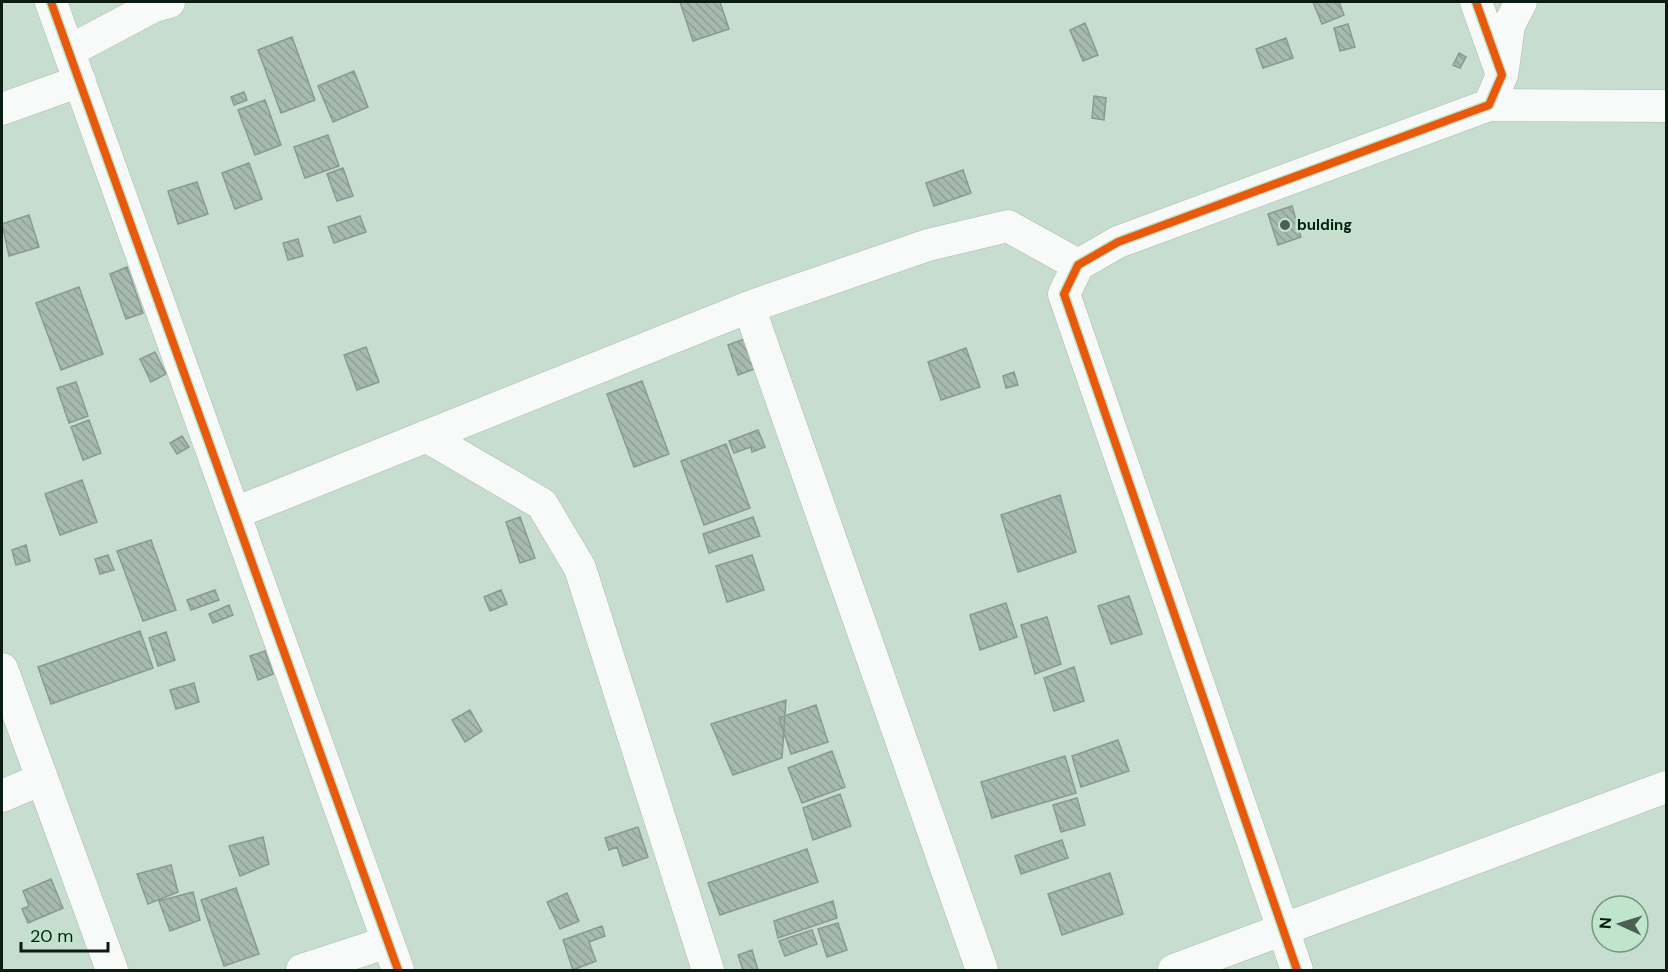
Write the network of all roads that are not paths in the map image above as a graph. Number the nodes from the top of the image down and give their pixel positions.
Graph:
1 (51, 2) edge
2 (1476, 2) edge
3 (1521, 2) edge
4 (159, 3) edge
5 (69, 51) junction
6 (1502, 75) junction
7 (80, 81) junction
8 (1489, 105) junction
9 (1666, 106) edge
10 (2, 109) edge
11 (1078, 265) junction
12 (749, 307) junction
13 (426, 436) junction
14 (235, 513) junction
15 (2, 669) edge
16 (42, 779) junction
17 (1666, 787) edge
18 (2, 796) edge
19 (1282, 931) junction
20 (393, 956) edge
21 (112, 970) edge
22 (302, 970) edge
23 (708, 970) edge
24 (982, 970) edge
25 (1174, 970) edge
26 (1297, 970) edge

1 - 5 street
2 - 6 street
3 - 6 street
4 - 5 street
5 - 7 street
6 - 8 street
7 - 10 street
7 - 14 street
8 - 9 street
8 - 11 street
11 - 12 street
11 - 19 street
12 - 13 street
12 - 24 street
13 - 14 street
13 - 23 street
14 - 20 street
15 - 16 street
16 - 18 street
16 - 21 street
17 - 19 street
19 - 25 street
19 - 26 street
20 - 22 street

